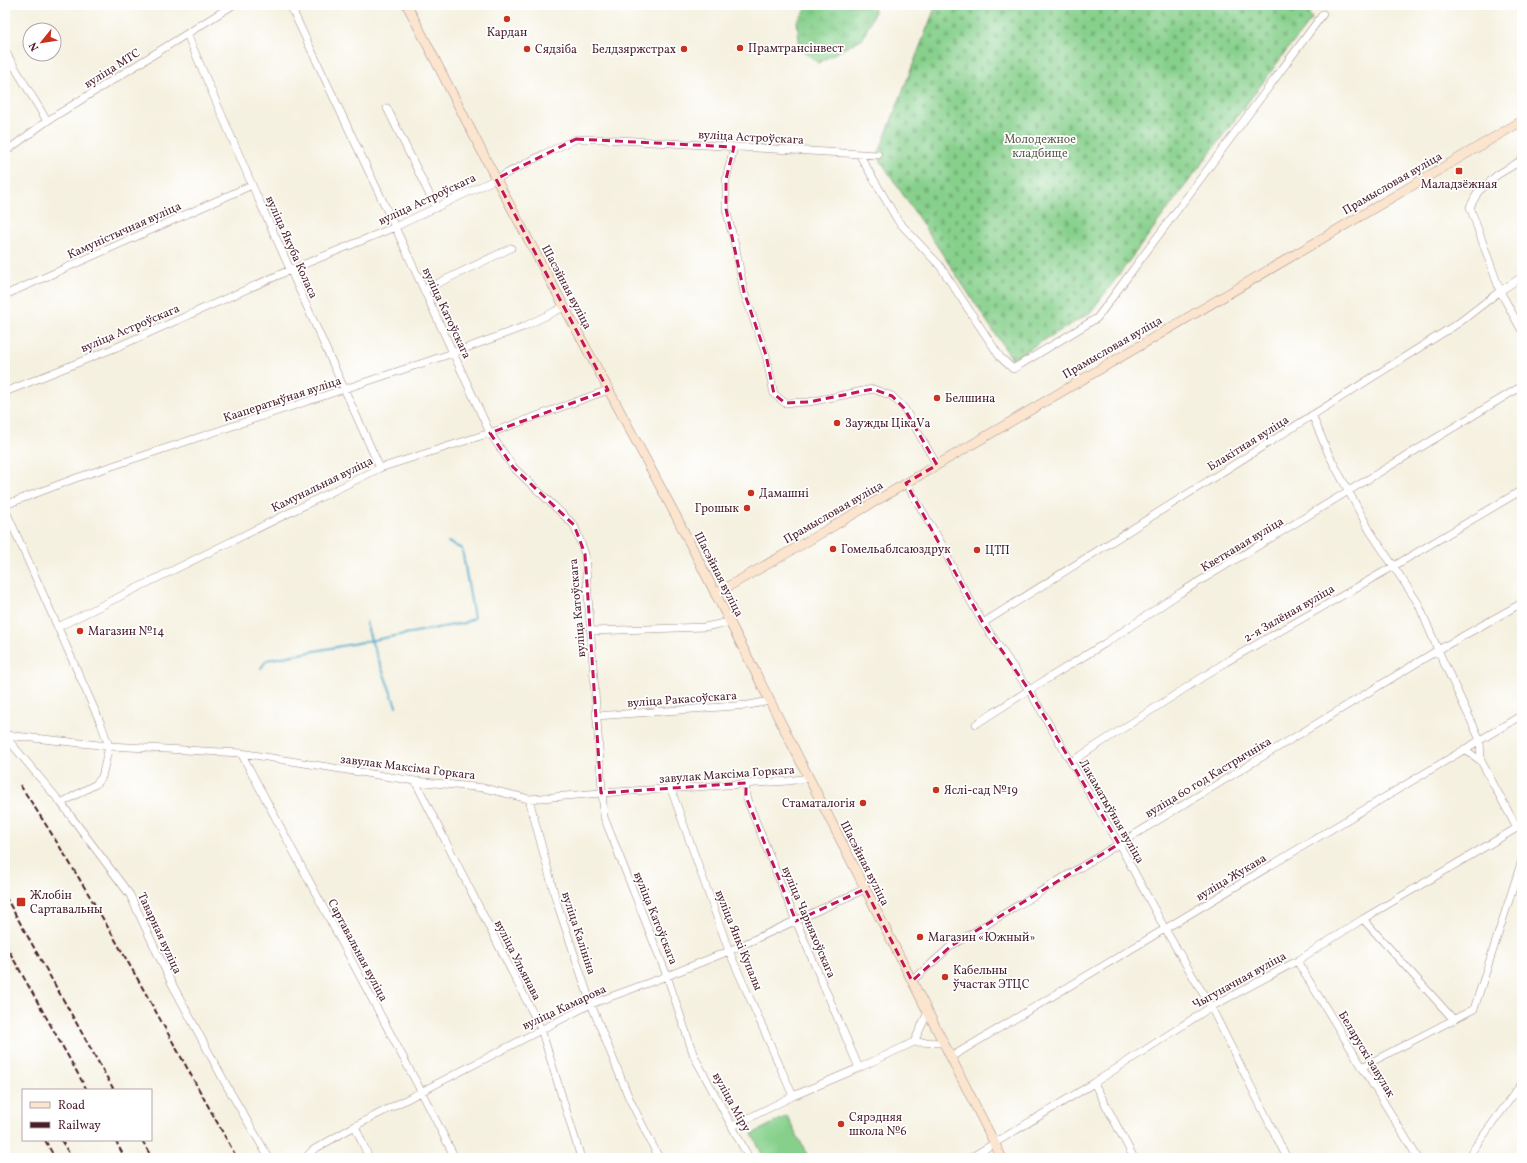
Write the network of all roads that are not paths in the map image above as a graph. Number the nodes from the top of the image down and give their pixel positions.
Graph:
1 (233, 5) edge
2 (290, 5) edge
3 (407, 5) edge
4 (1323, 14) dead end
5 (187, 34) junction
6 (5, 51) edge
7 (387, 108) dead end
8 (47, 121) junction
9 (1522, 121) edge
10 (734, 146) junction
11 (5, 152) edge
12 (859, 154) junction
13 (878, 155) dead end
14 (1522, 160) edge
15 (496, 179) junction
16 (252, 185) junction
17 (436, 208) junction
18 (395, 226) junction
19 (511, 248) dead end
20 (290, 270) junction
21 (1522, 278) edge
22 (424, 290) junction
23 (1500, 291) junction
24 (5, 295) edge
25 (564, 307) junction
26 (1522, 331) edge
27 (453, 353) junction
28 (1522, 386) edge
29 (344, 390) junction
30 (608, 390) junction
31 (5, 392) edge
32 (1312, 415) junction
33 (490, 433) junction
34 (938, 464) junction
35 (380, 468) junction
36 (906, 483) junction
37 (1522, 490) edge
38 (1348, 493) junction
39 (5, 505) edge
40 (5, 509) edge
41 (1394, 566) junction
42 (715, 594) junction
43 (1522, 603) edge
44 (729, 622) junction
45 (983, 623) junction
46 (58, 627) junction
47 (591, 631) junction
48 (1438, 650) junction
49 (1029, 690) junction
50 (769, 700) junction
51 (1522, 715) edge
52 (596, 716) junction
53 (976, 724) dead end
54 (5, 735) edge
55 (1480, 740) junction
56 (109, 746) junction
57 (1464, 749) junction
58 (241, 753) junction
59 (1482, 761) junction
60 (1071, 762) junction
61 (808, 778) junction
62 (415, 781) junction
63 (746, 783) junction
64 (671, 789) junction
65 (601, 793) junction
66 (528, 799) junction
67 (61, 803) junction
68 (1520, 828) edge
69 (1119, 844) junction
70 (1522, 860) edge
71 (865, 889) junction
72 (1364, 919) junction
73 (796, 921) junction
74 (1165, 929) junction
75 (730, 951) junction
76 (1297, 961) junction
77 (668, 976) junction
78 (912, 981) junction
79 (591, 1004) junction
80 (1211, 1007) junction
81 (928, 1012) junction
82 (1454, 1020) junction
83 (541, 1029) junction
84 (914, 1042) junction
85 (944, 1043) junction
86 (694, 1056) joint
87 (951, 1057) junction
88 (1362, 1067) junction
89 (858, 1068) junction
90 (1094, 1083) junction
91 (1522, 1083) edge
92 (421, 1091) junction
93 (793, 1096) junction
94 (355, 1126) junction
95 (733, 1126) junction
96 (994, 1143) junction
97 (269, 1158) edge
98 (305, 1158) edge
99 (369, 1158) edge
100 (455, 1158) edge
101 (581, 1158) edge
102 (659, 1158) edge
103 (750, 1158) edge
104 (970, 1158) edge
105 (1002, 1158) edge
106 (1134, 1158) edge
107 (1287, 1158) edge
108 (1418, 1158) edge
109 (1467, 1158) edge

1 - 5 street, вуліца МТС
2 - 18 street, вуліца Катоўскага
3 - 15 main road, Шасэйная вуліца
4 - 12 street
5 - 8 street, вуліца МТС
5 - 16 street, вуліца Якуба Коласа
6 - 8 street
7 - 17 street
8 - 11 street, вуліца МТС
9 - 34 main road, Прамысловая вуліца
10 - 12 street, вуліца Астроўскага
10 - 15 street, вуліца Астроўскага
10 - 34 street
12 - 13 street, вуліца Астроўскага
14 - 23 street
15 - 17 street, вуліца Астроўскага
15 - 25 main road, Шасэйная вуліца
16 - 20 street, вуліца Якуба Коласа
16 - 24 street, Камуністычная вуліца
17 - 18 street, вуліца Астроўскага
18 - 20 street, вуліца Астроўскага
18 - 22 street, вуліца Катоўскага
19 - 22 street
20 - 29 street, вуліца Якуба Коласа
20 - 31 street, вуліца Астроўскага
21 - 23 street, Блакітная вуліца
22 - 27 street, вуліца Катоўскага
23 - 26 street
23 - 32 street, Блакітная вуліца
25 - 27 street, Кааператыўная вуліца
25 - 30 main road, Шасэйная вуліца
27 - 29 street, Кааператыўная вуліца
27 - 33 street, вуліца Катоўскага
28 - 38 street, Кветкавая вуліца
29 - 35 street, вуліца Якуба Коласа
29 - 39 street, Кааператыўная вуліца
30 - 33 street, Камунальная вуліца
30 - 42 main road, Шасэйная вуліца
32 - 38 street
32 - 45 street, Блакітная вуліца
33 - 35 street, Камунальная вуліца
33 - 47 street, вуліца Катоўскага
34 - 36 main road, Прамысловая вуліца
35 - 46 street, Камунальная вуліца
36 - 42 main road, Прамысловая вуліца
36 - 45 street, Лакаматыўная вуліца
37 - 41 street, 2-я Зялёная вуліца
38 - 41 street
38 - 49 street, Кветкавая вуліца
40 - 46 street
41 - 48 street
41 - 60 street, 2-я Зялёная вуліца
42 - 44 main road, Шасэйная вуліца
43 - 48 street, вуліца 60 год Кастрычніка
44 - 47 street
44 - 50 main road, Шасэйная вуліца
45 - 49 street, Лакаматыўная вуліца
46 - 56 street
47 - 52 street, вуліца Катоўскага
48 - 55 street
48 - 69 street, вуліца 60 год Кастрычніка
49 - 53 street, Кветкавая вуліца
49 - 60 street, Лакаматыўная вуліца
50 - 52 street, вуліца Ракасоўскага
50 - 61 main road, Шасэйная вуліца
51 - 55 street, вуліца Жукава
52 - 65 street, вуліца Катоўскага
54 - 56 street, завулак Максіма Горкага
54 - 67 street, Таварная вуліца
55 - 57 street, вуліца Жукава
55 - 59 street
56 - 58 street, завулак Максіма Горкага
56 - 67 street
57 - 59 street
57 - 74 street, вуліца Жукава
58 - 62 street, завулак Максіма Горкага
58 - 92 street, Сартавальная вуліца
59 - 68 street
60 - 69 street, Лакаматыўная вуліца
61 - 63 street, завулак Максіма Горкага
61 - 71 main road, Шасэйная вуліца
62 - 66 street, завулак Максіма Горкага
62 - 83 street, вуліца Ульянава
63 - 64 street, завулак Максіма Горкага
63 - 73 street, вуліца Чарняхоўскага
64 - 65 street, завулак Максіма Горкага
64 - 75 street, вуліца Янкі Купалы
65 - 66 street, завулак Максіма Горкага
65 - 77 street, вуліца Катоўскага
66 - 79 street, вуліца Калініна
67 - 97 street, Таварная вуліца
68 - 72 street, Чыгуначная вуліца
69 - 74 street, Лакаматыўная вуліца
69 - 78 street, вуліца 60 год Кастрычніка
70 - 82 street
71 - 73 street, вуліца Камарова
71 - 78 main road, Шасэйная вуліца
72 - 76 street, Чыгуначная вуліца
72 - 82 street
73 - 75 street, вуліца Камарова
73 - 89 street, вуліца Чарняхоўскага
74 - 80 street, Лакаматыўная вуліца
74 - 87 street, вуліца Жукава
75 - 77 street, вуліца Камарова
75 - 93 street, вуліца Янкі Купалы
76 - 80 street, Чыгуначная вуліца
76 - 88 street, Беларускі завулак
77 - 79 street, вуліца Камарова
77 - 86 street, вуліца Катоўскага
78 - 81 main road, Шасэйная вуліца
79 - 83 street, вуліца Камарова
79 - 102 street, вуліца Калініна
80 - 90 street, Чыгуначная вуліца
80 - 107 street, Лакаматыўная вуліца
81 - 84 street
81 - 85 main road, Шасэйная вуліца
82 - 88 street
83 - 92 street, вуліца Камарова
83 - 101 street, вуліца Ульянава
84 - 85 street
84 - 89 street
85 - 87 main road, Шасэйная вуліца
86 - 95 street, вуліца Міру
87 - 96 main road, Шасэйная вуліца
88 - 108 street, Беларускі завулак
89 - 93 street
90 - 96 street, Чыгуначная вуліца
90 - 106 street
91 - 109 street
92 - 94 street, вуліца Камарова
92 - 100 street, Сартавальная вуліца
93 - 95 street
94 - 98 street, вуліца Камарова
94 - 99 street
95 - 103 street, вуліца Міру
96 - 104 street, Чыгуначная вуліца
96 - 105 main road, Шасэйная вуліца

